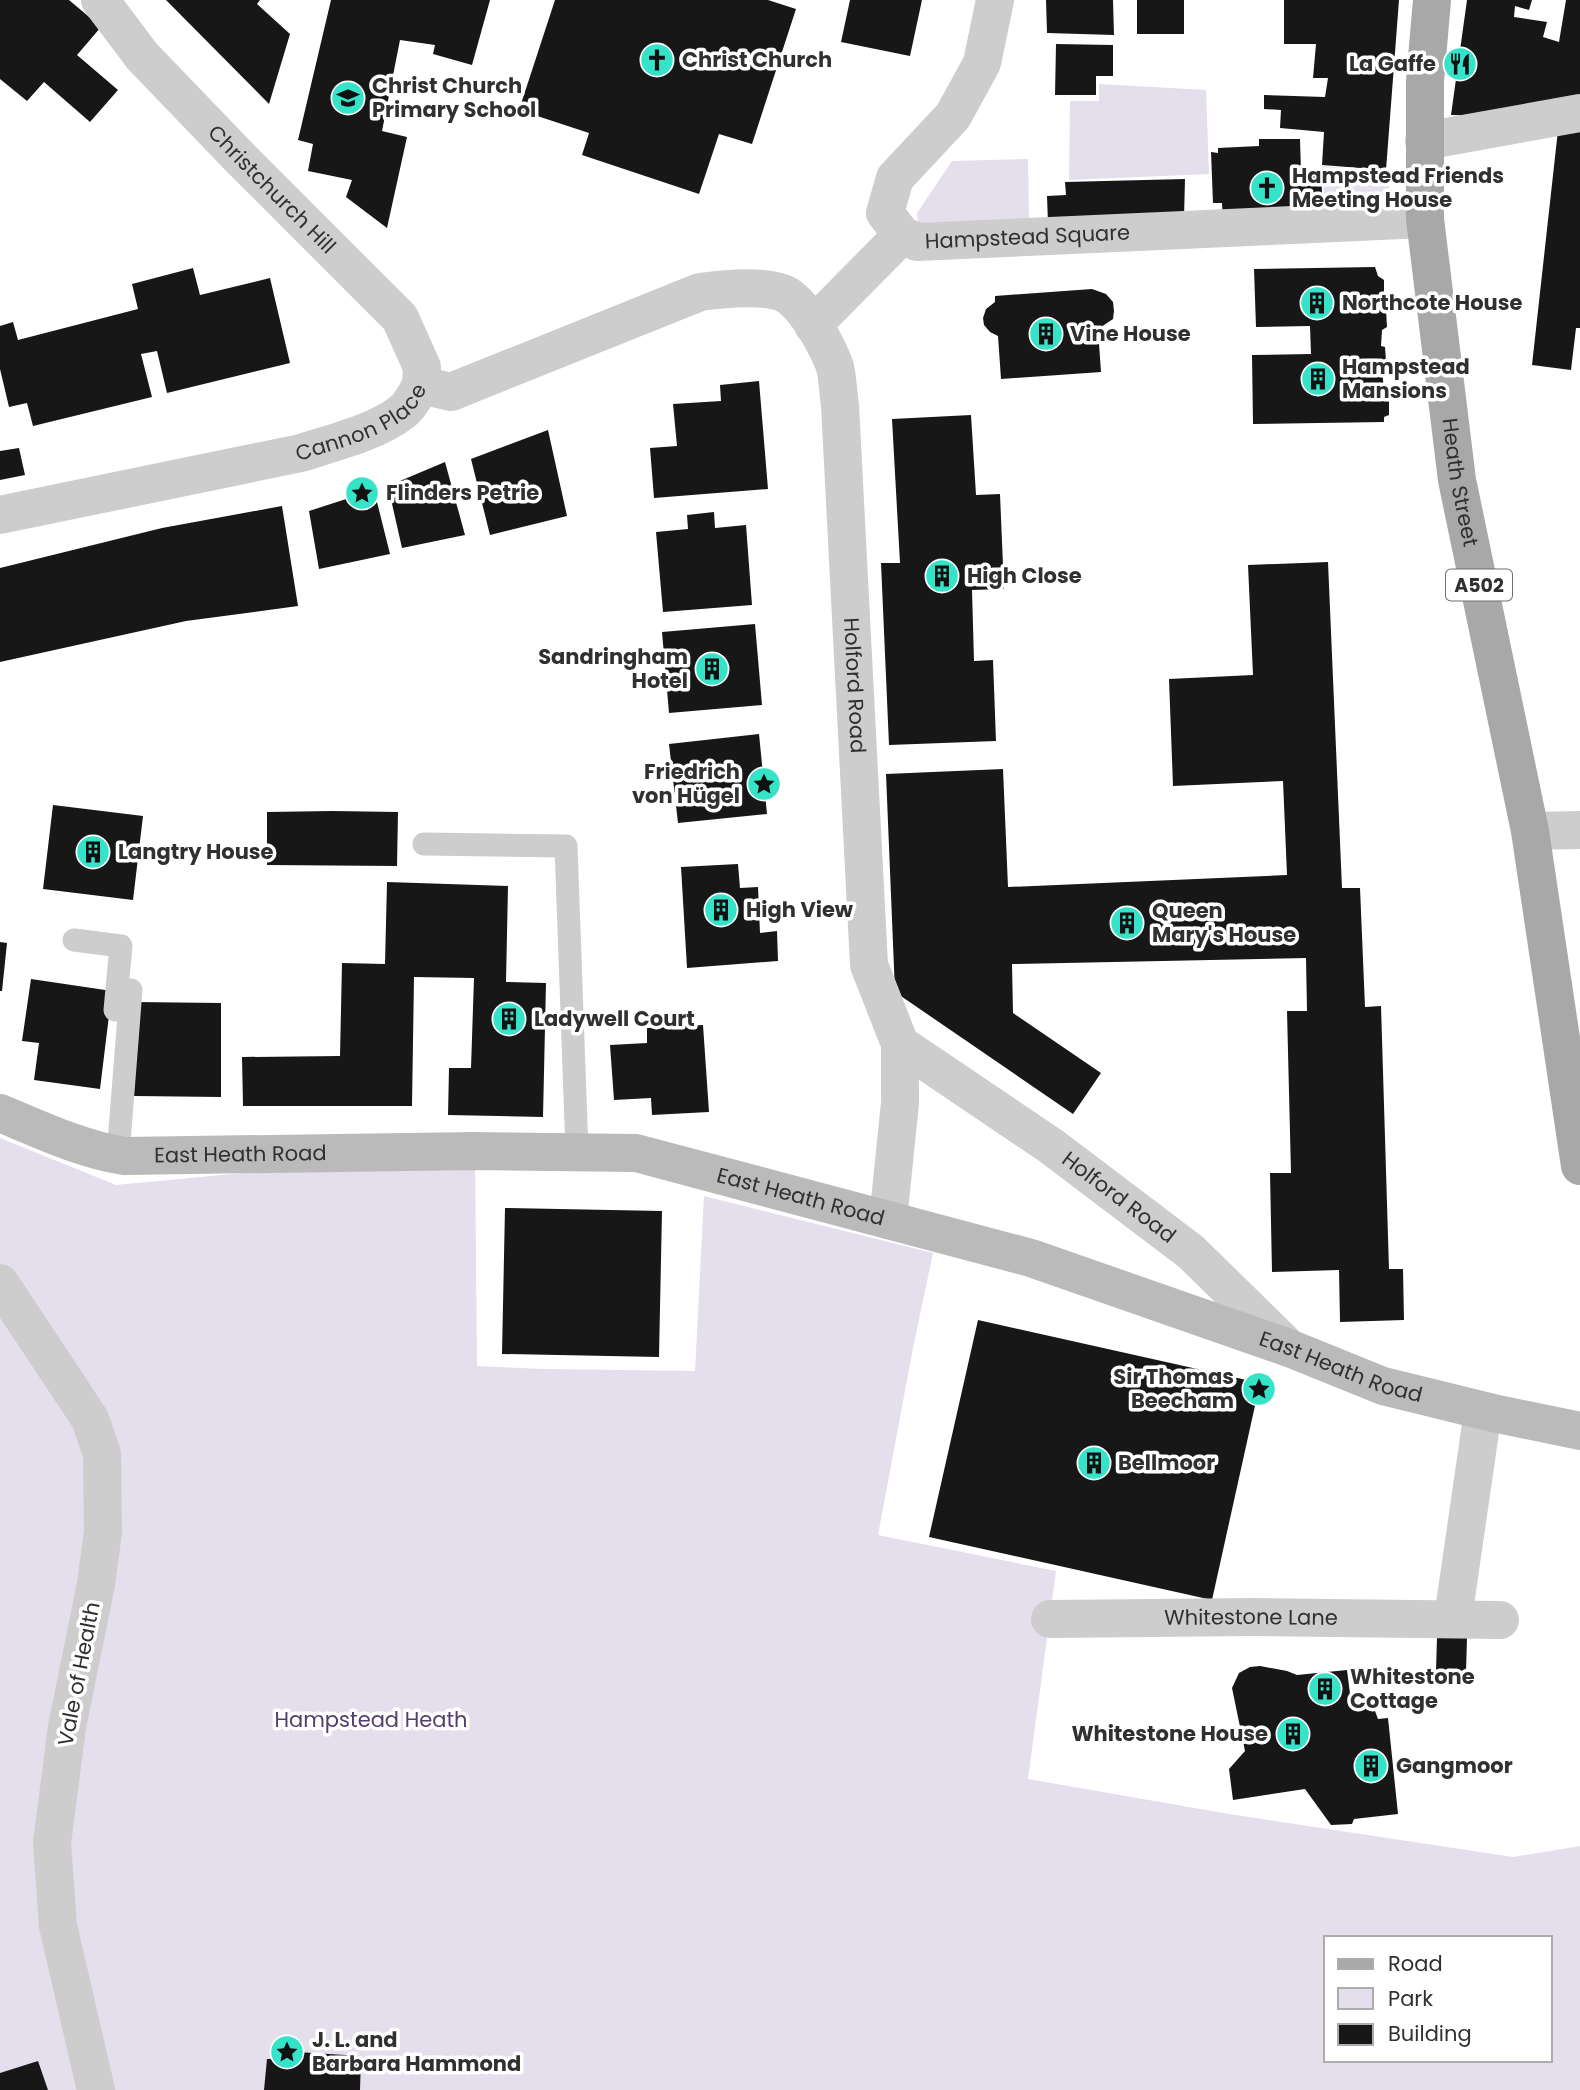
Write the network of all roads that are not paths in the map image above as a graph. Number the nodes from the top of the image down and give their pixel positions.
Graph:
1 (100, 0) edge
2 (995, 0) edge
3 (1432, 0) edge
4 (1580, 113) edge
5 (1424, 141) junction
6 (1425, 219) junction
7 (902, 234) junction
8 (813, 325) junction
9 (421, 385) junction
10 (0, 515) edge
11 (1580, 830) edge
12 (1530, 831) junction
13 (424, 844) dead end
14 (74, 940) dead end
15 (131, 990) dead end
16 (113, 1038) dead end
17 (900, 1044) junction
18 (110, 1073) dead end
19 (0, 1113) edge
20 (577, 1152) junction
21 (110, 1153) junction
22 (1580, 1166) edge
23 (888, 1220) junction
24 (0, 1283) edge
25 (1289, 1348) junction
26 (1483, 1411) junction
27 (1580, 1431) edge
28 (1452, 1618) junction
29 (1049, 1619) dead end
30 (1500, 1620) dead end
31 (96, 2090) edge

1 - 9 street, Christchurch Hill
2 - 7 street, Hampstead Square
3 - 5 main road, Heath Street / A502
4 - 5 street
5 - 6 main road, Heath Street / A502
6 - 7 street, Hampstead Square
6 - 12 main road, Heath Street / A502
7 - 8 street
8 - 9 street, Cannon Place
8 - 17 street, Holford Road
9 - 10 street, Cannon Place
11 - 12 street
12 - 22 main road, Heath Street / A502
13 - 20 lane
14 - 16 lane
15 - 21 lane
17 - 23 street, Holford Road
17 - 25 street, Holford Road
18 - 21 lane
19 - 21 street, East Heath Road
20 - 21 street, East Heath Road
20 - 23 street, East Heath Road
23 - 25 street, East Heath Road
24 - 31 street, Vale of Health
25 - 26 street, East Heath Road
26 - 27 street, East Heath Road
26 - 28 street
28 - 29 street, Whitestone Lane
28 - 30 street, Whitestone Lane

